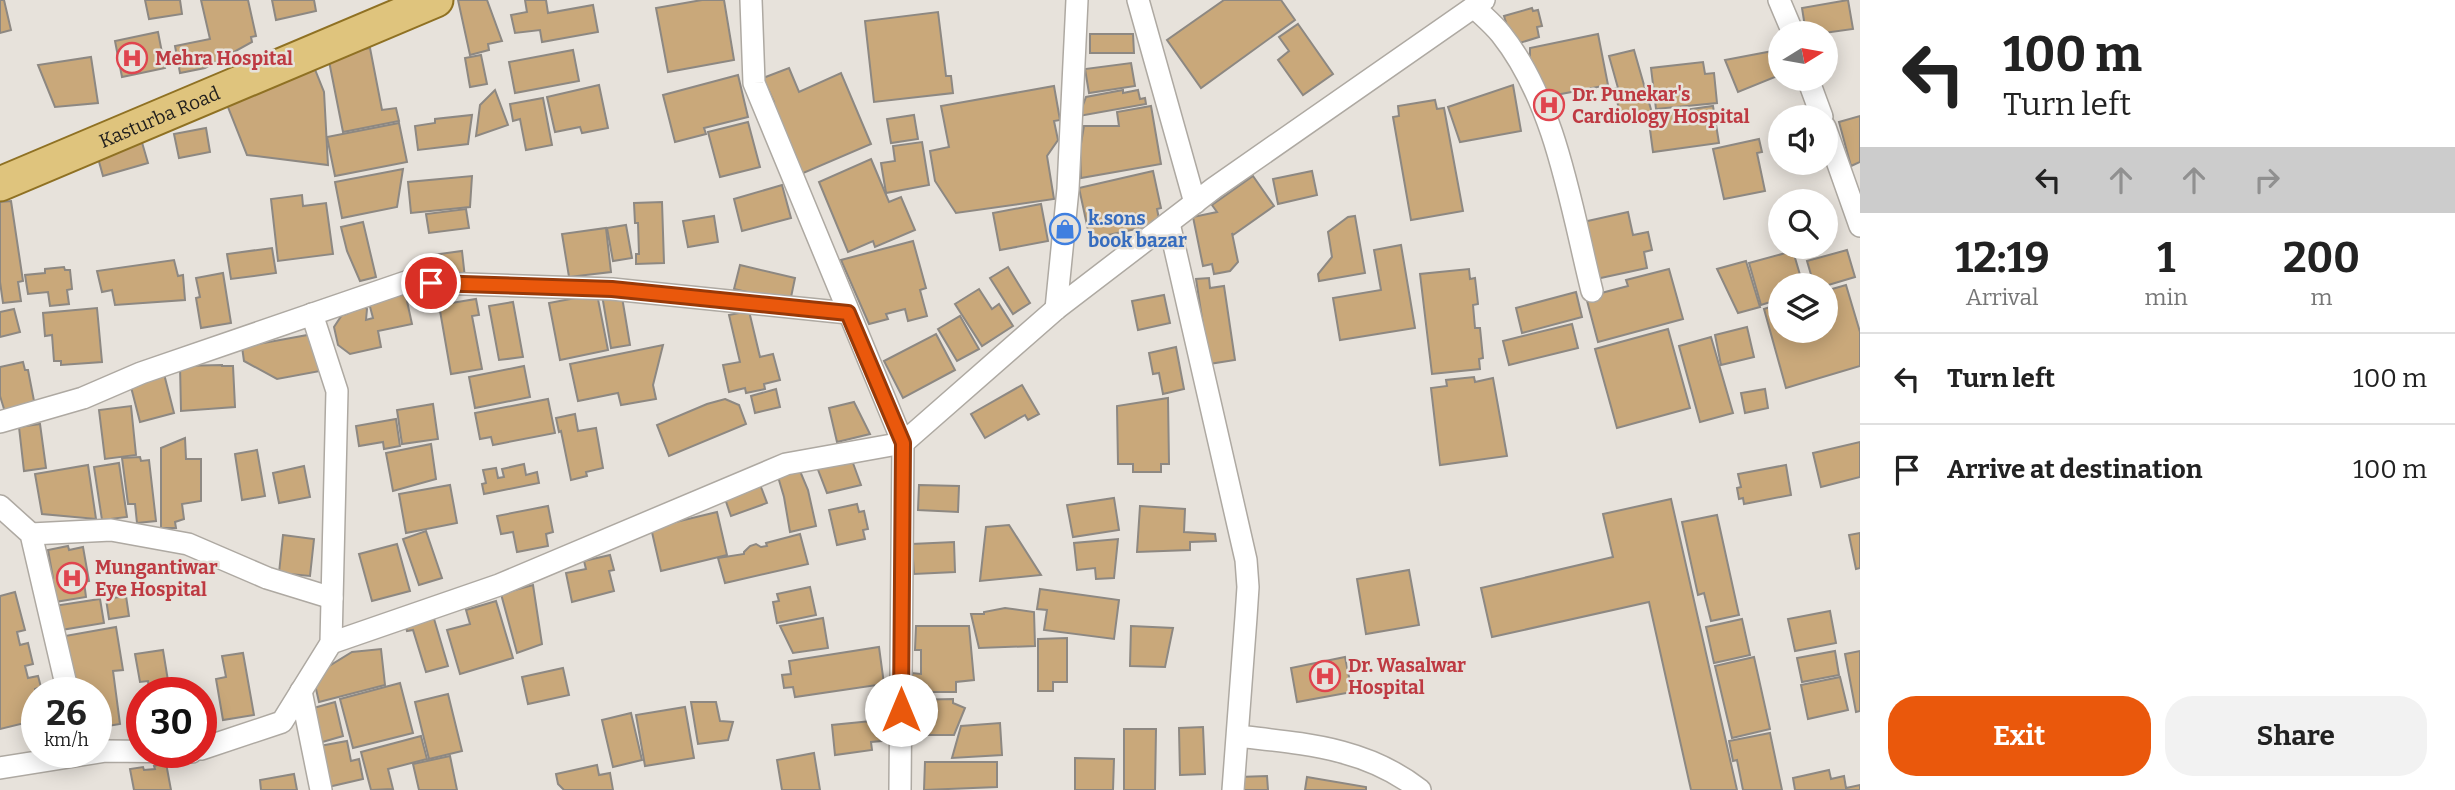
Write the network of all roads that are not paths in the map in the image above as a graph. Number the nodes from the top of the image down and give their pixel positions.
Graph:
1 (436, 0) edge
2 (751, 0) edge
3 (1077, 0) edge
4 (1138, 0) edge
5 (1779, 0) edge
6 (1479, 4) edge
7 (1788, 21) edge
8 (1838, 164) edge
9 (0, 184) edge
10 (1195, 203) junction
11 (1169, 223) junction
12 (1860, 226) edge
13 (1592, 291) dead end
14 (1056, 309) junction
15 (848, 313) junction
16 (312, 314) junction
17 (0, 422) edge
18 (903, 443) junction
19 (0, 506) edge
20 (32, 534) junction
21 (332, 598) junction
22 (331, 643) junction
23 (64, 677) edge
24 (301, 691) junction
25 (1238, 736) junction
26 (217, 744) edge
27 (21, 764) edge
28 (0, 768) edge
29 (1393, 781) edge
30 (321, 790) edge
31 (900, 790) edge
32 (1233, 790) edge
33 (1420, 790) edge

1 - 9 main road, Kasturba Road
2 - 15 street
3 - 14 street
4 - 10 street
5 - 7 street
6 - 10 street
6 - 13 street
8 - 12 street
10 - 11 street
11 - 14 street
11 - 25 street
14 - 18 street
15 - 16 street
15 - 18 street
16 - 17 street
16 - 21 street
18 - 22 street
18 - 31 street
19 - 20 street
20 - 21 street
20 - 23 street
21 - 22 street
22 - 24 street
24 - 26 street
24 - 30 street
25 - 29 street
25 - 32 street
27 - 28 street
29 - 33 street

